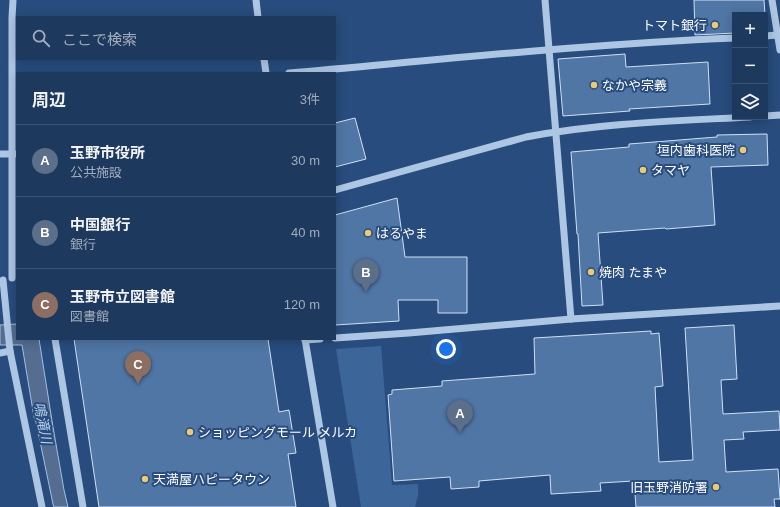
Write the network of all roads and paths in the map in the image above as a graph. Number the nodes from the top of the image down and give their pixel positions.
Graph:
1 (13, 0) edge
2 (256, 0) edge
3 (545, 0) edge
4 (772, 0) edge
5 (258, 16) edge
6 (777, 35) junction
7 (768, 36) edge
8 (732, 38) edge
9 (549, 50) junction
10 (780, 50) edge
11 (264, 60) edge
12 (266, 72) edge
13 (300, 72) edge
14 (14, 77) edge
15 (780, 115) edge
16 (768, 116) edge
17 (732, 118) edge
18 (555, 131) junction
19 (0, 154) edge
20 (14, 154) edge
21 (336, 190) edge
22 (14, 277) edge
23 (2, 281) edge
24 (780, 306) edge
25 (571, 319) junction
26 (336, 338) edge
27 (55, 340) edge
28 (305, 340) edge
29 (10, 349) junction
30 (0, 353) edge
31 (42, 507) edge
32 (82, 507) edge
33 (333, 507) edge

1 - 14 street
2 - 5 street
3 - 9 street
4 - 6 street
6 - 7 street
6 - 10 street
8 - 9 street
9 - 13 street
9 - 18 street
11 - 12 street
14 - 20 street
15 - 16 street
17 - 18 street
18 - 21 street
18 - 25 street
19 - 20 street
20 - 22 street
22 - 23 street
23 - 29 street
24 - 25 street
25 - 26 street
27 - 32 street
28 - 33 street
29 - 30 street
29 - 31 street

